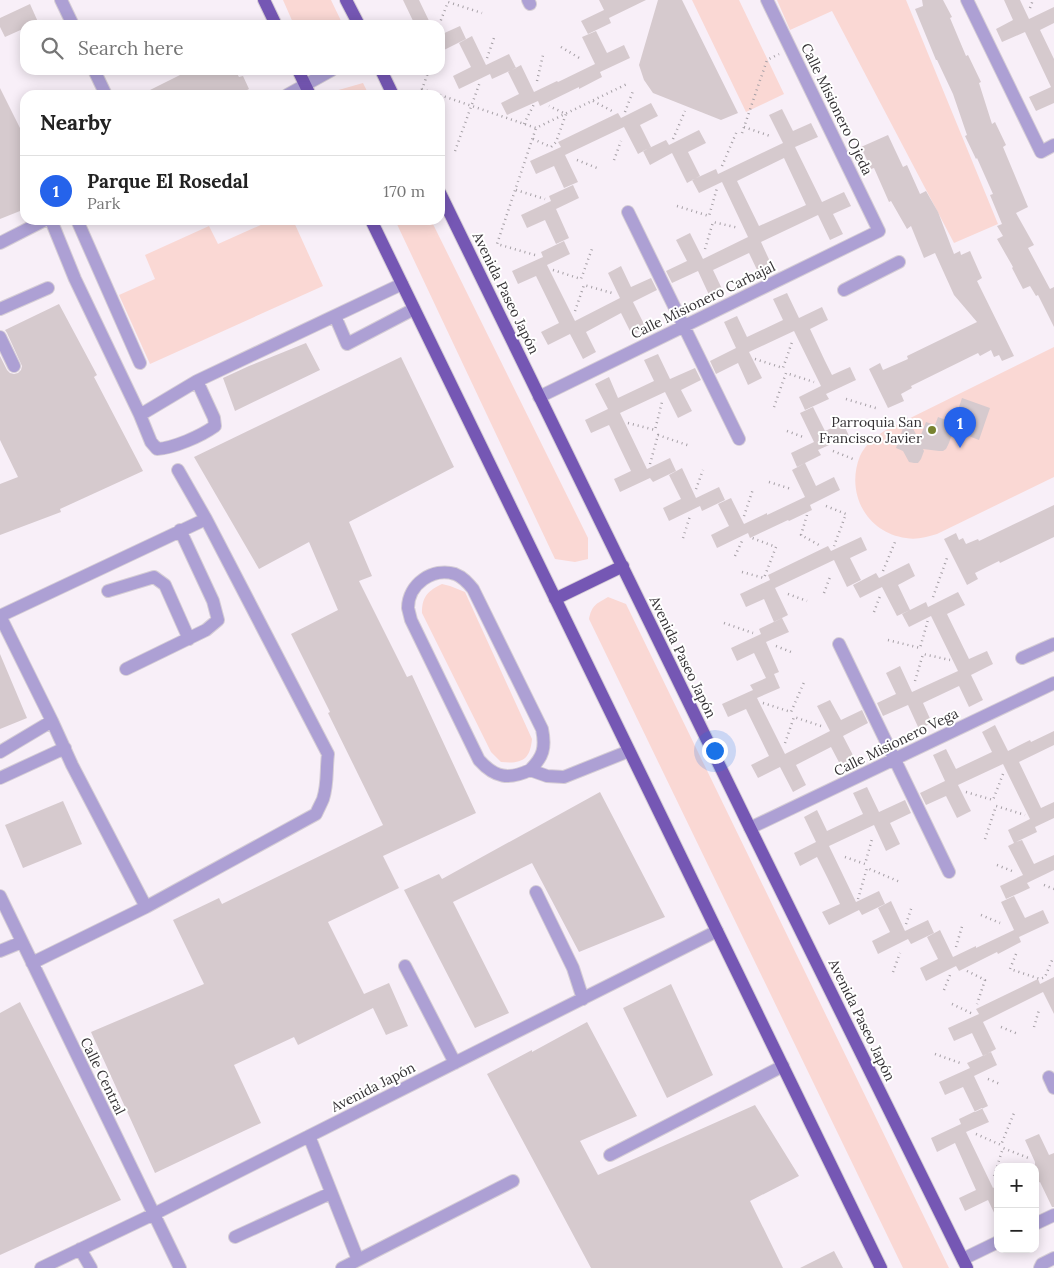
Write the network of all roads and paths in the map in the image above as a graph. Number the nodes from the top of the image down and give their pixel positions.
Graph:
1 (61, 0) edge
2 (264, 0) edge
3 (346, 0) edge
4 (767, 0) edge
5 (967, 0) edge
6 (1033, 0) edge
7 (1030, 8) dead end
8 (482, 13) dead end
9 (71, 20) edge
10 (274, 20) edge
11 (356, 20) edge
12 (441, 20) edge
13 (494, 38) dead end
14 (561, 47) dead end
15 (780, 54) dead end
16 (543, 55) dead end
17 (487, 58) dead end
18 (581, 59) dead end
19 (96, 75) edge
20 (300, 75) edge
21 (326, 75) edge
22 (383, 75) edge
23 (427, 75) edge
24 (537, 81) dead end
25 (480, 82) dead end
26 (629, 84) dead end
27 (104, 90) edge
28 (308, 90) edge
29 (391, 90) edge
30 (425, 90) edge
31 (633, 92) dead end
32 (445, 97) edge
33 (593, 101) junction
34 (534, 104) dead end
35 (471, 106) junction
36 (549, 106) dead end
37 (684, 111) dead end
38 (614, 112) dead end
39 (625, 112) dead end
40 (566, 114) junction
41 (524, 124) junction
42 (744, 127) junction
43 (536, 128) junction
44 (737, 131) dead end
45 (742, 133) dead end
46 (770, 136) dead end
47 (533, 139) junction
48 (673, 139) dead end
49 (621, 141) dead end
50 (1054, 146) edge
51 (455, 151) dead end
52 (577, 160) dead end
53 (614, 160) dead end
54 (722, 166) dead end
55 (597, 168) dead end
56 (717, 188) dead end
57 (516, 190) junction
58 (545, 199) dead end
59 (445, 202) edge
60 (677, 206) dead end
61 (628, 212) dead end
62 (35, 225) edge
63 (53, 225) edge
64 (79, 225) edge
65 (373, 225) edge
66 (739, 228) dead end
67 (879, 231) joint
68 (0, 243) edge
69 (593, 246) dead end
70 (705, 249) dead end
71 (535, 255) dead end
72 (899, 262) dead end
73 (553, 270) dead end
74 (402, 284) junction
75 (48, 288) dead end
76 (844, 290) dead end
77 (612, 293) dead end
78 (0, 309) edge
79 (414, 309) junction
80 (575, 311) dead end
81 (335, 316) junction
82 (684, 326) junction
83 (0, 337) edge
84 (792, 342) dead end
85 (755, 359) dead end
86 (140, 364) dead end
87 (14, 366) dead end
88 (197, 381) junction
89 (814, 382) dead end
90 (540, 397) junction
91 (846, 398) dead end
92 (662, 402) dead end
93 (774, 406) dead end
94 (879, 409) dead end
95 (140, 415) junction
96 (628, 423) dead end
97 (787, 431) dead end
98 (803, 437) dead end
99 (739, 438) dead end
100 (690, 446) dead end
101 (833, 452) dead end
102 (853, 459) dead end
103 (650, 464) dead end
104 (178, 470) dead end
105 (703, 470) dead end
106 (769, 482) dead end
107 (696, 489) dead end
108 (753, 489) dead end
109 (791, 489) dead end
110 (826, 506) dead end
111 (690, 516) dead end
112 (744, 516) dead end
113 (807, 516) dead end
114 (206, 519) junction
115 (180, 530) junction
116 (683, 538) dead end
117 (752, 538) dead end
118 (742, 541) dead end
119 (895, 542) dead end
120 (819, 545) dead end
121 (834, 546) dead end
122 (735, 556) dead end
123 (947, 558) dead end
124 (622, 566) junction
125 (742, 572) dead end
126 (883, 572) dead end
127 (830, 577) dead end
128 (108, 590) dead end
129 (824, 593) dead end
130 (788, 594) dead end
131 (880, 596) dead end
132 (933, 597) dead end
133 (555, 599) junction
134 (807, 601) dead end
135 (874, 612) dead end
136 (0, 616) edge
137 (928, 620) dead end
138 (724, 623) dead end
139 (753, 633) dead end
140 (190, 638) junction
141 (888, 640) dead end
142 (840, 644) dead end
143 (1054, 644) edge
144 (776, 646) dead end
145 (791, 652) dead end
146 (1022, 658) dead end
147 (950, 660) dead end
148 (126, 669) dead end
149 (805, 680) dead end
150 (915, 681) dead end
151 (1054, 683) edge
152 (762, 703) dead end
153 (52, 721) junction
154 (822, 726) dead end
155 (785, 743) dead end
156 (65, 748) junction
157 (629, 750) junction
158 (0, 752) edge
159 (895, 759) junction
160 (530, 770) junction
161 (1002, 774) dead end
162 (0, 778) edge
163 (966, 792) dead end
164 (1025, 814) dead end
165 (750, 828) junction
166 (872, 839) dead end
167 (985, 839) dead end
168 (844, 857) dead end
169 (997, 865) dead end
170 (1012, 870) dead end
171 (949, 872) dead end
172 (900, 882) dead end
173 (1044, 886) dead end
174 (1054, 889) edge
175 (536, 892) dead end
176 (0, 896) edge
177 (858, 899) dead end
178 (912, 906) dead end
179 (146, 907) junction
180 (981, 915) dead end
181 (963, 923) dead end
182 (1000, 923) dead end
183 (906, 924) dead end
184 (717, 931) junction
185 (22, 942) junction
186 (956, 947) dead end
187 (0, 951) edge
188 (900, 952) dead end
189 (1016, 954) dead end
190 (1053, 958) dead end
191 (32, 963) junction
192 (405, 966) dead end
193 (967, 971) dead end
194 (893, 972) dead end
195 (950, 975) dead end
196 (944, 990) dead end
197 (583, 999) junction
198 (952, 1004) dead end
199 (977, 1004) dead end
200 (1039, 1010) dead end
201 (973, 1014) dead end
202 (1000, 1027) dead end
203 (1034, 1027) dead end
204 (1018, 1034) dead end
205 (935, 1054) dead end
206 (455, 1063) junction
207 (963, 1064) dead end
208 (783, 1066) junction
209 (988, 1079) dead end
210 (1000, 1084) dead end
211 (1014, 1112) dead end
212 (976, 1134) dead end
213 (309, 1136) junction
214 (610, 1155) dead end
215 (1031, 1159) dead end
216 (998, 1163) edge
217 (513, 1181) dead end
218 (331, 1192) junction
219 (154, 1214) junction
220 (1054, 1215) edge
221 (1039, 1222) edge
222 (235, 1237) dead end
223 (994, 1245) edge
224 (80, 1249) junction
225 (1054, 1258) edge
226 (358, 1260) junction
227 (965, 1263) edge
228 (41, 1268) edge
229 (91, 1268) edge
230 (180, 1268) edge
231 (342, 1268) edge
232 (881, 1268) edge
233 (1040, 1268) edge

1 - 9 street
2 - 10 main road
3 - 11 main road
4 - 67 street, Calle Misionero Ojeda
5 - 50 street
6 - 7 path
8 - 12 path
13 - 17 path
14 - 18 path
15 - 42 path
16 - 24 path
19 - 27 street
20 - 28 main road
21 - 28 street
22 - 29 main road
23 - 30 path
25 - 35 path
26 - 33 path
31 - 39 path
32 - 35 path
33 - 38 path
33 - 40 path
34 - 41 path
35 - 41 path
35 - 51 path
36 - 40 path
37 - 48 path
40 - 43 path
40 - 47 path
41 - 43 path
42 - 45 path
42 - 46 path
43 - 47 path
44 - 54 path
47 - 57 path
49 - 53 path
52 - 55 path
56 - 60 path
57 - 58 path
57 - 71 path
59 - 90 main road, Avenida Paseo Japón
61 - 82 street
62 - 68 street
63 - 95 street
64 - 86 street
65 - 74 main road
66 - 70 path
67 - 82 street, Calle Misionero Carbajal
69 - 73 path
72 - 76 street
74 - 79 main road
74 - 81 street
75 - 78 street
77 - 80 path
79 - 81 street
79 - 133 main road
81 - 88 street
82 - 90 street, Calle Misionero Carbajal
82 - 99 street
83 - 87 street
84 - 85 path
88 - 95 street
88 - 95 street
89 - 93 path
90 - 124 main road, Avenida Paseo Japón
91 - 94 path
92 - 96 path
97 - 98 path
100 - 103 path
101 - 102 path
104 - 114 street
105 - 107 path
106 - 109 path
108 - 112 path
110 - 121 path
111 - 116 path
113 - 120 path
114 - 115 street
114 - 179 street
115 - 136 street
115 - 140 street
117 - 125 path
118 - 122 path
119 - 126 path
123 - 132 path
124 - 133 main road
124 - 165 main road, Avenida Paseo Japón
127 - 129 path
128 - 140 street
130 - 134 path
131 - 135 path
133 - 157 main road
136 - 153 street
137 - 141 path
138 - 139 path
140 - 148 street
142 - 159 street
143 - 146 street
144 - 145 path
147 - 150 path
149 - 152 path
151 - 159 street, Calle Misionero Vega
153 - 156 street
153 - 158 street
154 - 155 path
156 - 162 street
156 - 179 street
157 - 160 street
157 - 184 main road
159 - 165 street, Calle Misionero Vega
159 - 171 street
160 - 160 street
161 - 163 path
164 - 167 path
165 - 227 main road, Avenida Paseo Japón
166 - 168 path
169 - 170 path
172 - 177 path
173 - 174 path
175 - 197 street
176 - 185 street, Calle Central
178 - 183 path
179 - 191 street
180 - 182 path
181 - 186 path
184 - 197 street, Avenida Japón
184 - 208 main road
185 - 187 street
185 - 191 street, Calle Central
188 - 194 path
189 - 190 path
191 - 219 street, Calle Central
192 - 206 street
193 - 199 path
195 - 196 path
197 - 206 street, Avenida Japón
198 - 201 path
200 - 203 path
202 - 204 path
205 - 207 path
206 - 213 street, Avenida Japón
208 - 214 street
208 - 232 main road
209 - 210 path
211 - 212 path
213 - 218 street
213 - 219 street, Avenida Japón
215 - 216 path
217 - 226 street
218 - 222 street
218 - 226 street
219 - 224 street, Avenida Japón
219 - 230 street, Calle Central
220 - 221 street
223 - 227 street
224 - 228 street, Avenida Japón
224 - 229 street
225 - 233 street
226 - 231 street

